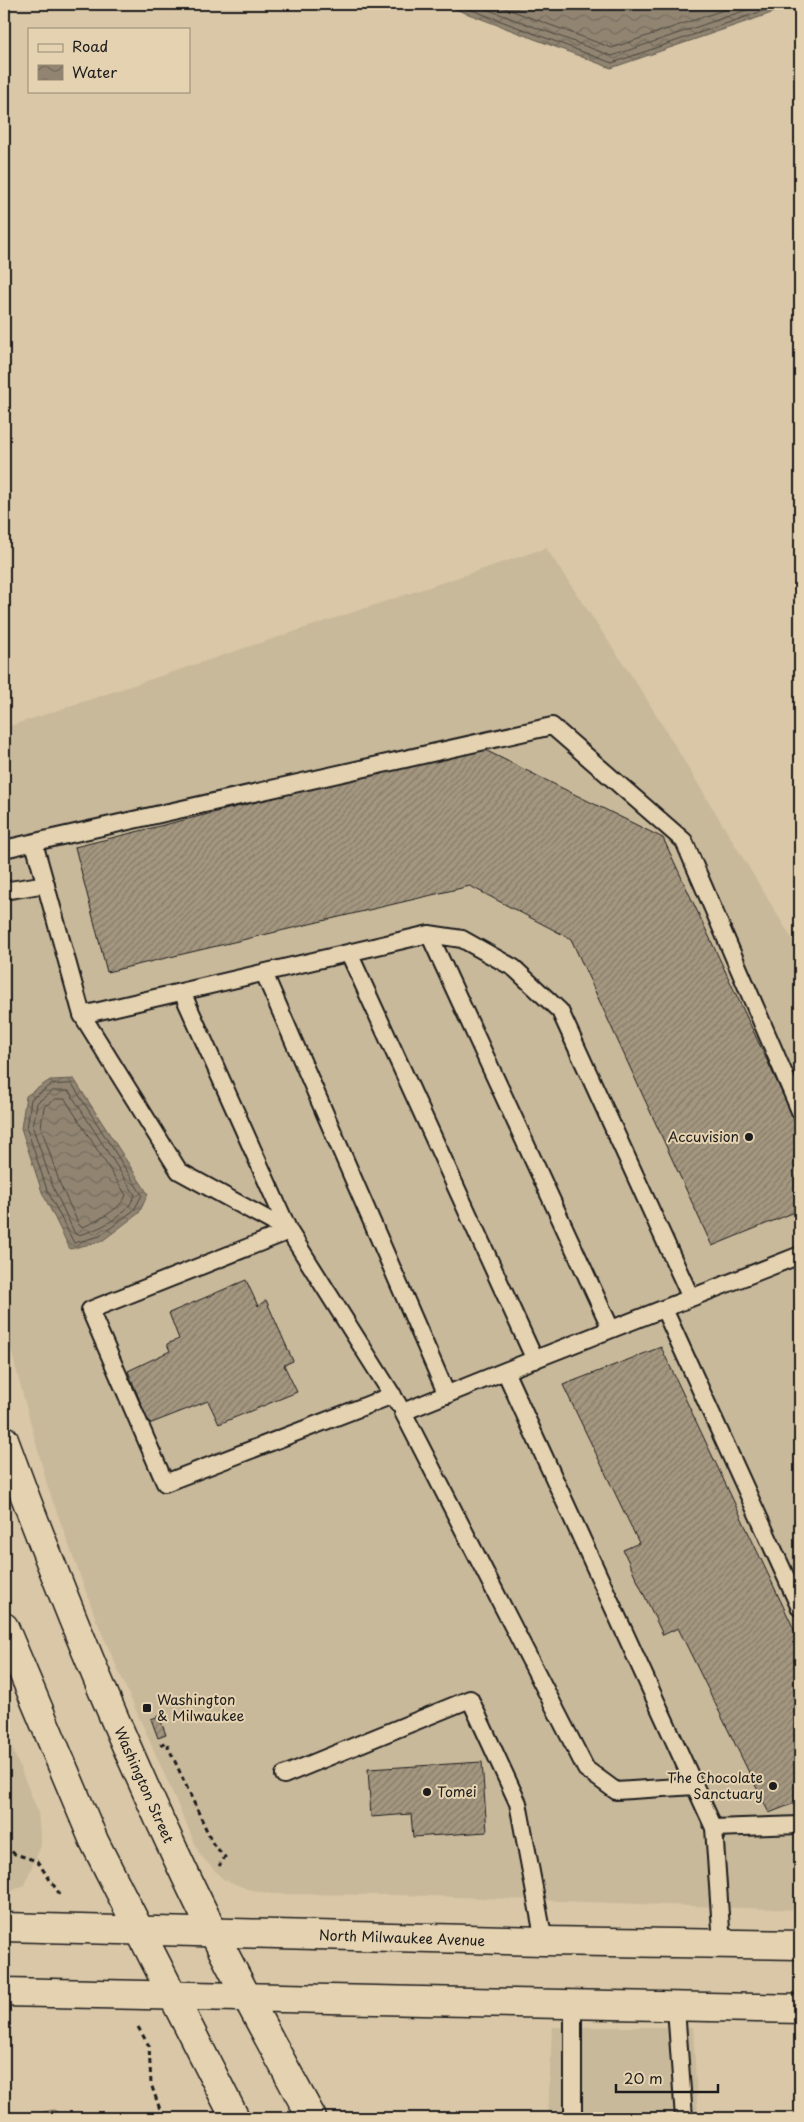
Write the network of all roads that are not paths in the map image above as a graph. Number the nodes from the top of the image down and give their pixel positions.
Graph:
1 (34, 843) junction
2 (4, 849) edge
3 (46, 884) junction
4 (4, 891) edge
5 (429, 934) junction
6 (348, 953) junction
7 (264, 973) junction
8 (182, 992) junction
9 (82, 1015) junction
10 (800, 1111) edge
11 (289, 1230) junction
12 (800, 1255) edge
13 (691, 1298) junction
14 (664, 1309) junction
15 (611, 1329) junction
16 (535, 1360) junction
17 (505, 1371) junction
18 (447, 1395) junction
19 (392, 1396) junction
20 (403, 1412) junction
21 (4, 1440) edge
22 (800, 1608) edge
23 (4, 1627) edge
24 (284, 1775) dead end
25 (695, 1786) junction
26 (800, 1826) edge
27 (714, 1828) junction
28 (4, 1926) edge
29 (139, 1931) junction
30 (215, 1933) junction
31 (544, 1942) junction
32 (722, 1944) junction
33 (800, 1945) edge
34 (4, 1992) edge
35 (173, 1997) junction
36 (249, 1998) junction
37 (573, 2006) junction
38 (676, 2008) junction
39 (800, 2009) edge
40 (235, 2118) edge
41 (312, 2118) edge
42 (573, 2118) edge
43 (684, 2118) edge

1 - 2 lane
1 - 3 lane
1 - 10 lane
3 - 4 lane
3 - 9 lane
5 - 6 lane
5 - 13 lane
5 - 15 lane
6 - 7 lane
6 - 16 lane
7 - 8 lane
7 - 18 lane
8 - 9 lane
8 - 11 lane
9 - 11 lane
11 - 19 lane
11 - 19 lane
12 - 13 lane
13 - 14 lane
14 - 15 lane
14 - 22 lane
15 - 16 lane
16 - 17 lane
17 - 18 lane
17 - 25 lane
18 - 20 lane
19 - 20 lane
20 - 25 lane
21 - 30 main road, Washington Street
23 - 29 main road
24 - 31 lane
25 - 27 lane
26 - 27 lane
27 - 32 lane
28 - 29 main road, North Milwaukee Avenue
29 - 30 main road, North Milwaukee Avenue
29 - 35 main road
30 - 31 main road, North Milwaukee Avenue
30 - 36 main road, Washington Street
31 - 32 main road, North Milwaukee Avenue
32 - 33 main road, North Milwaukee Avenue
34 - 35 main road
35 - 36 main road
35 - 40 main road
36 - 37 main road
36 - 41 main road, Washington Street
37 - 38 main road
37 - 42 lane
38 - 39 main road
38 - 43 lane

